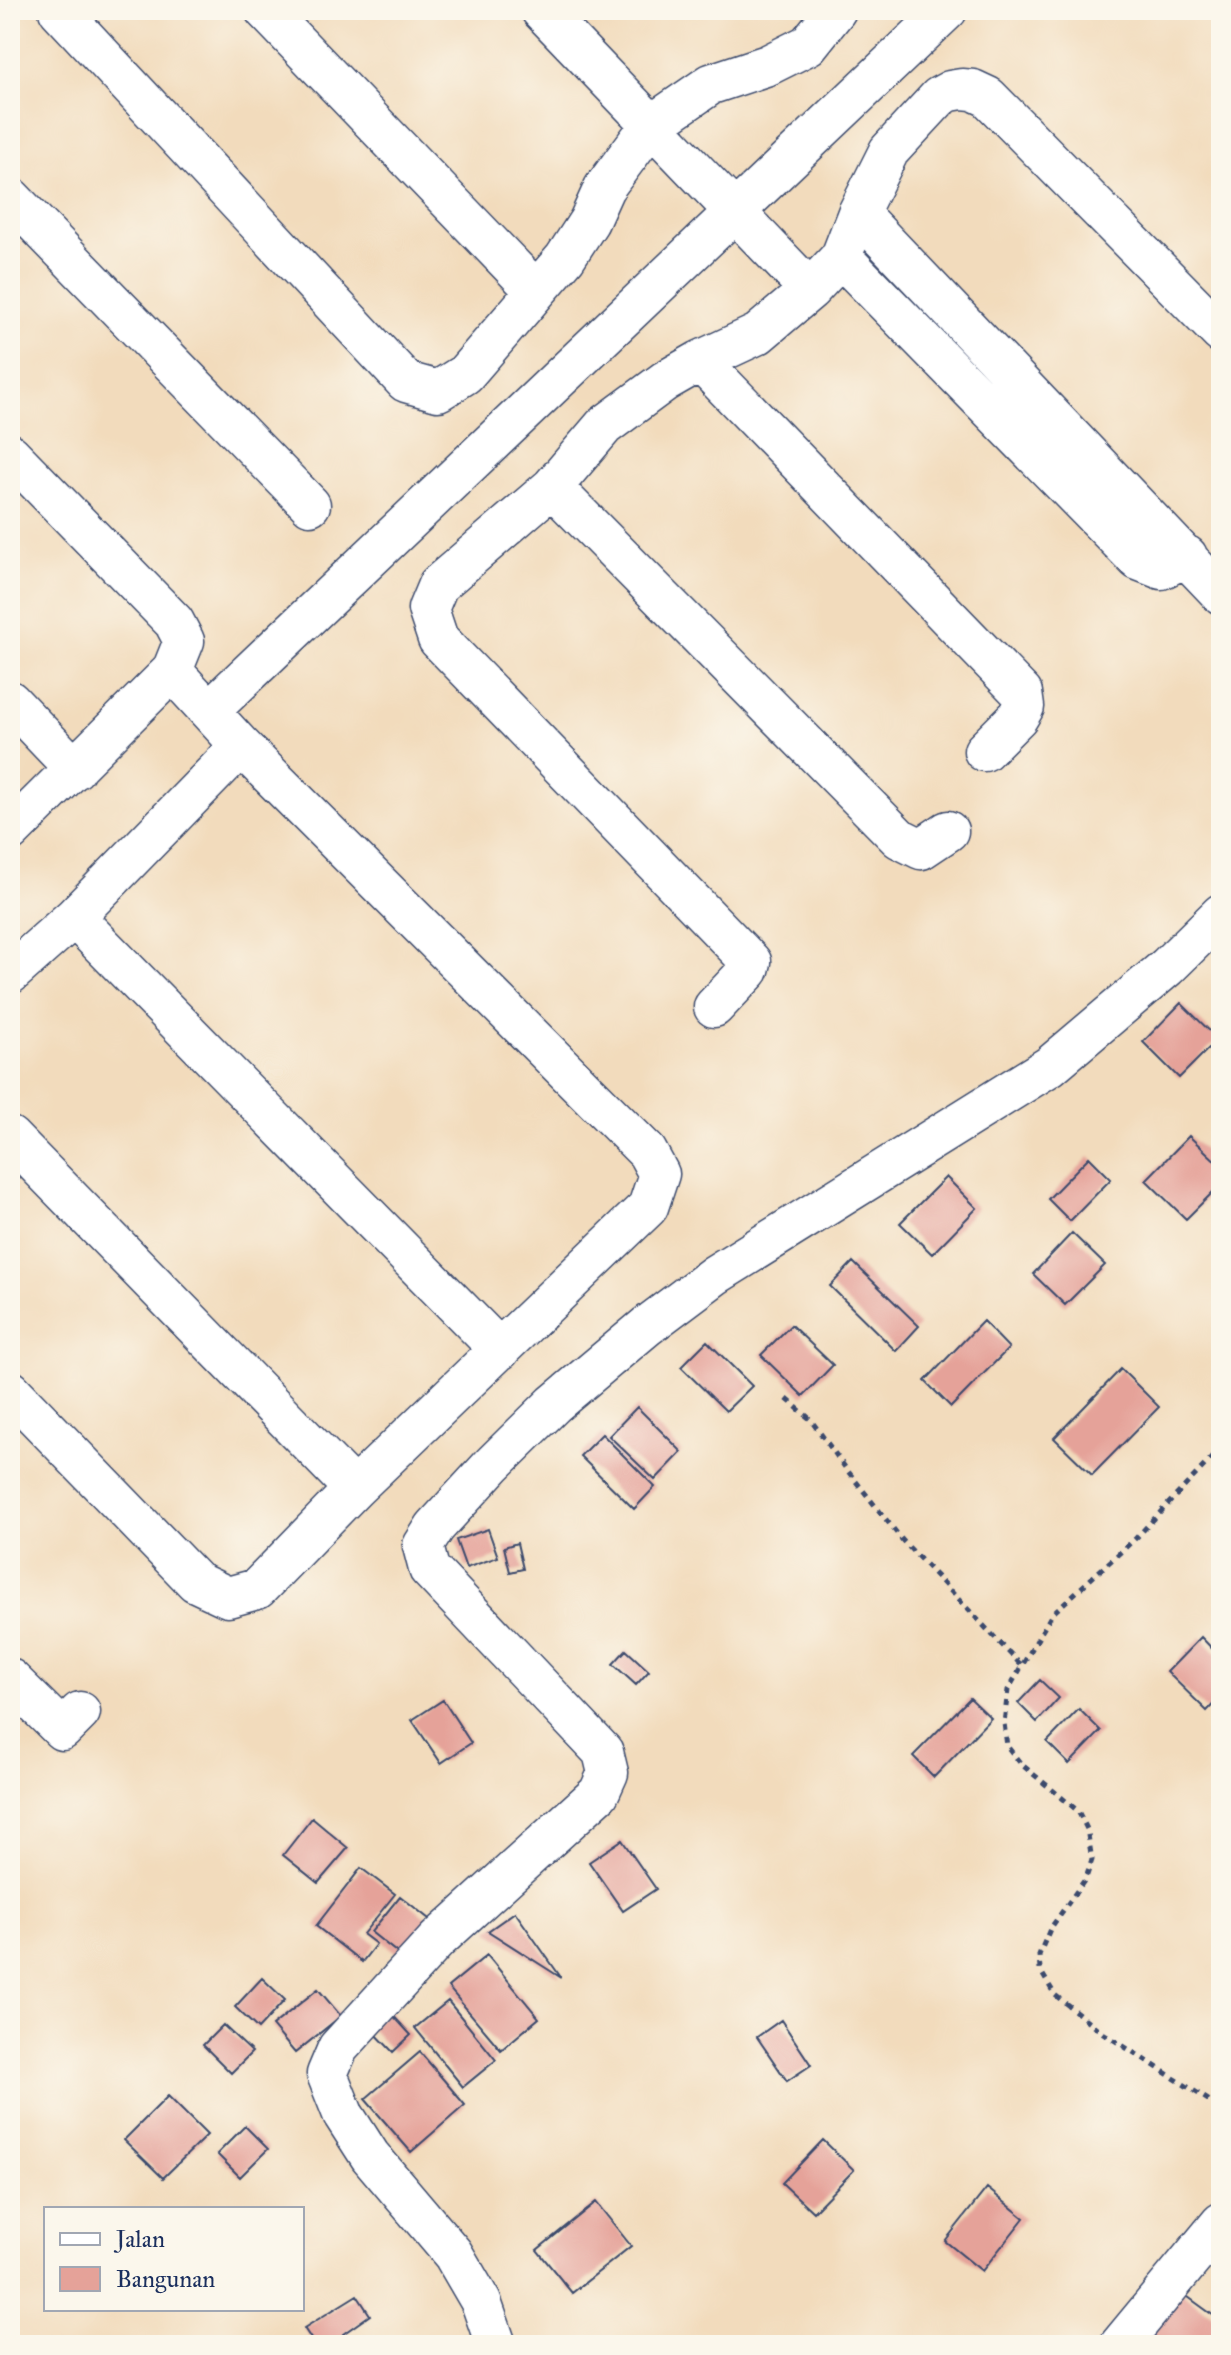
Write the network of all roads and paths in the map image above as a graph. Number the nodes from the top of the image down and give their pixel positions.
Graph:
1 (59, 10) edge
2 (265, 10) edge
3 (541, 10) edge
4 (836, 10) edge
5 (947, 10) edge
6 (650, 126) junction
7 (10, 197) edge
8 (733, 211) junction
9 (858, 213) junction
10 (841, 257) junction
11 (535, 290) junction
12 (810, 290) junction
13 (1221, 333) edge
14 (700, 361) junction
15 (10, 454) edge
16 (552, 487) junction
17 (310, 505) dead end
18 (1187, 556) junction
19 (1221, 594) edge
20 (172, 671) junction
21 (10, 701) edge
22 (210, 710) junction
23 (241, 746) junction
24 (984, 751) dead end
25 (75, 769) junction
26 (948, 831) dead end
27 (10, 832) edge
28 (1221, 914) edge
29 (74, 917) junction
30 (10, 974) edge
31 (714, 1007) dead end
32 (10, 1137) edge
33 (500, 1350) junction
34 (10, 1390) edge
35 (787, 1399) dead end
36 (1221, 1448) edge
37 (354, 1489) junction
38 (1022, 1666) junction
39 (10, 1679) edge
40 (80, 1712) dead end
41 (1221, 2108) edge
42 (1221, 2223) edge
43 (496, 2345) edge
44 (1120, 2345) edge

1 - 11 street
2 - 11 street
3 - 6 street
4 - 6 street
5 - 8 street
6 - 8 street
6 - 11 street
7 - 17 street
8 - 12 street
8 - 22 street
9 - 10 street
9 - 13 street
9 - 18 street
10 - 12 street
10 - 18 street
12 - 14 street
14 - 16 street
14 - 24 street
15 - 20 street
16 - 26 street
16 - 31 street
18 - 19 street
20 - 22 street
20 - 25 street
21 - 25 street
22 - 23 street
23 - 29 street
23 - 33 street
25 - 27 street
28 - 43 street
29 - 30 street
29 - 33 street
32 - 37 street
33 - 37 street
34 - 37 street
35 - 38 path
36 - 38 path
38 - 41 path
39 - 40 street
42 - 44 street

